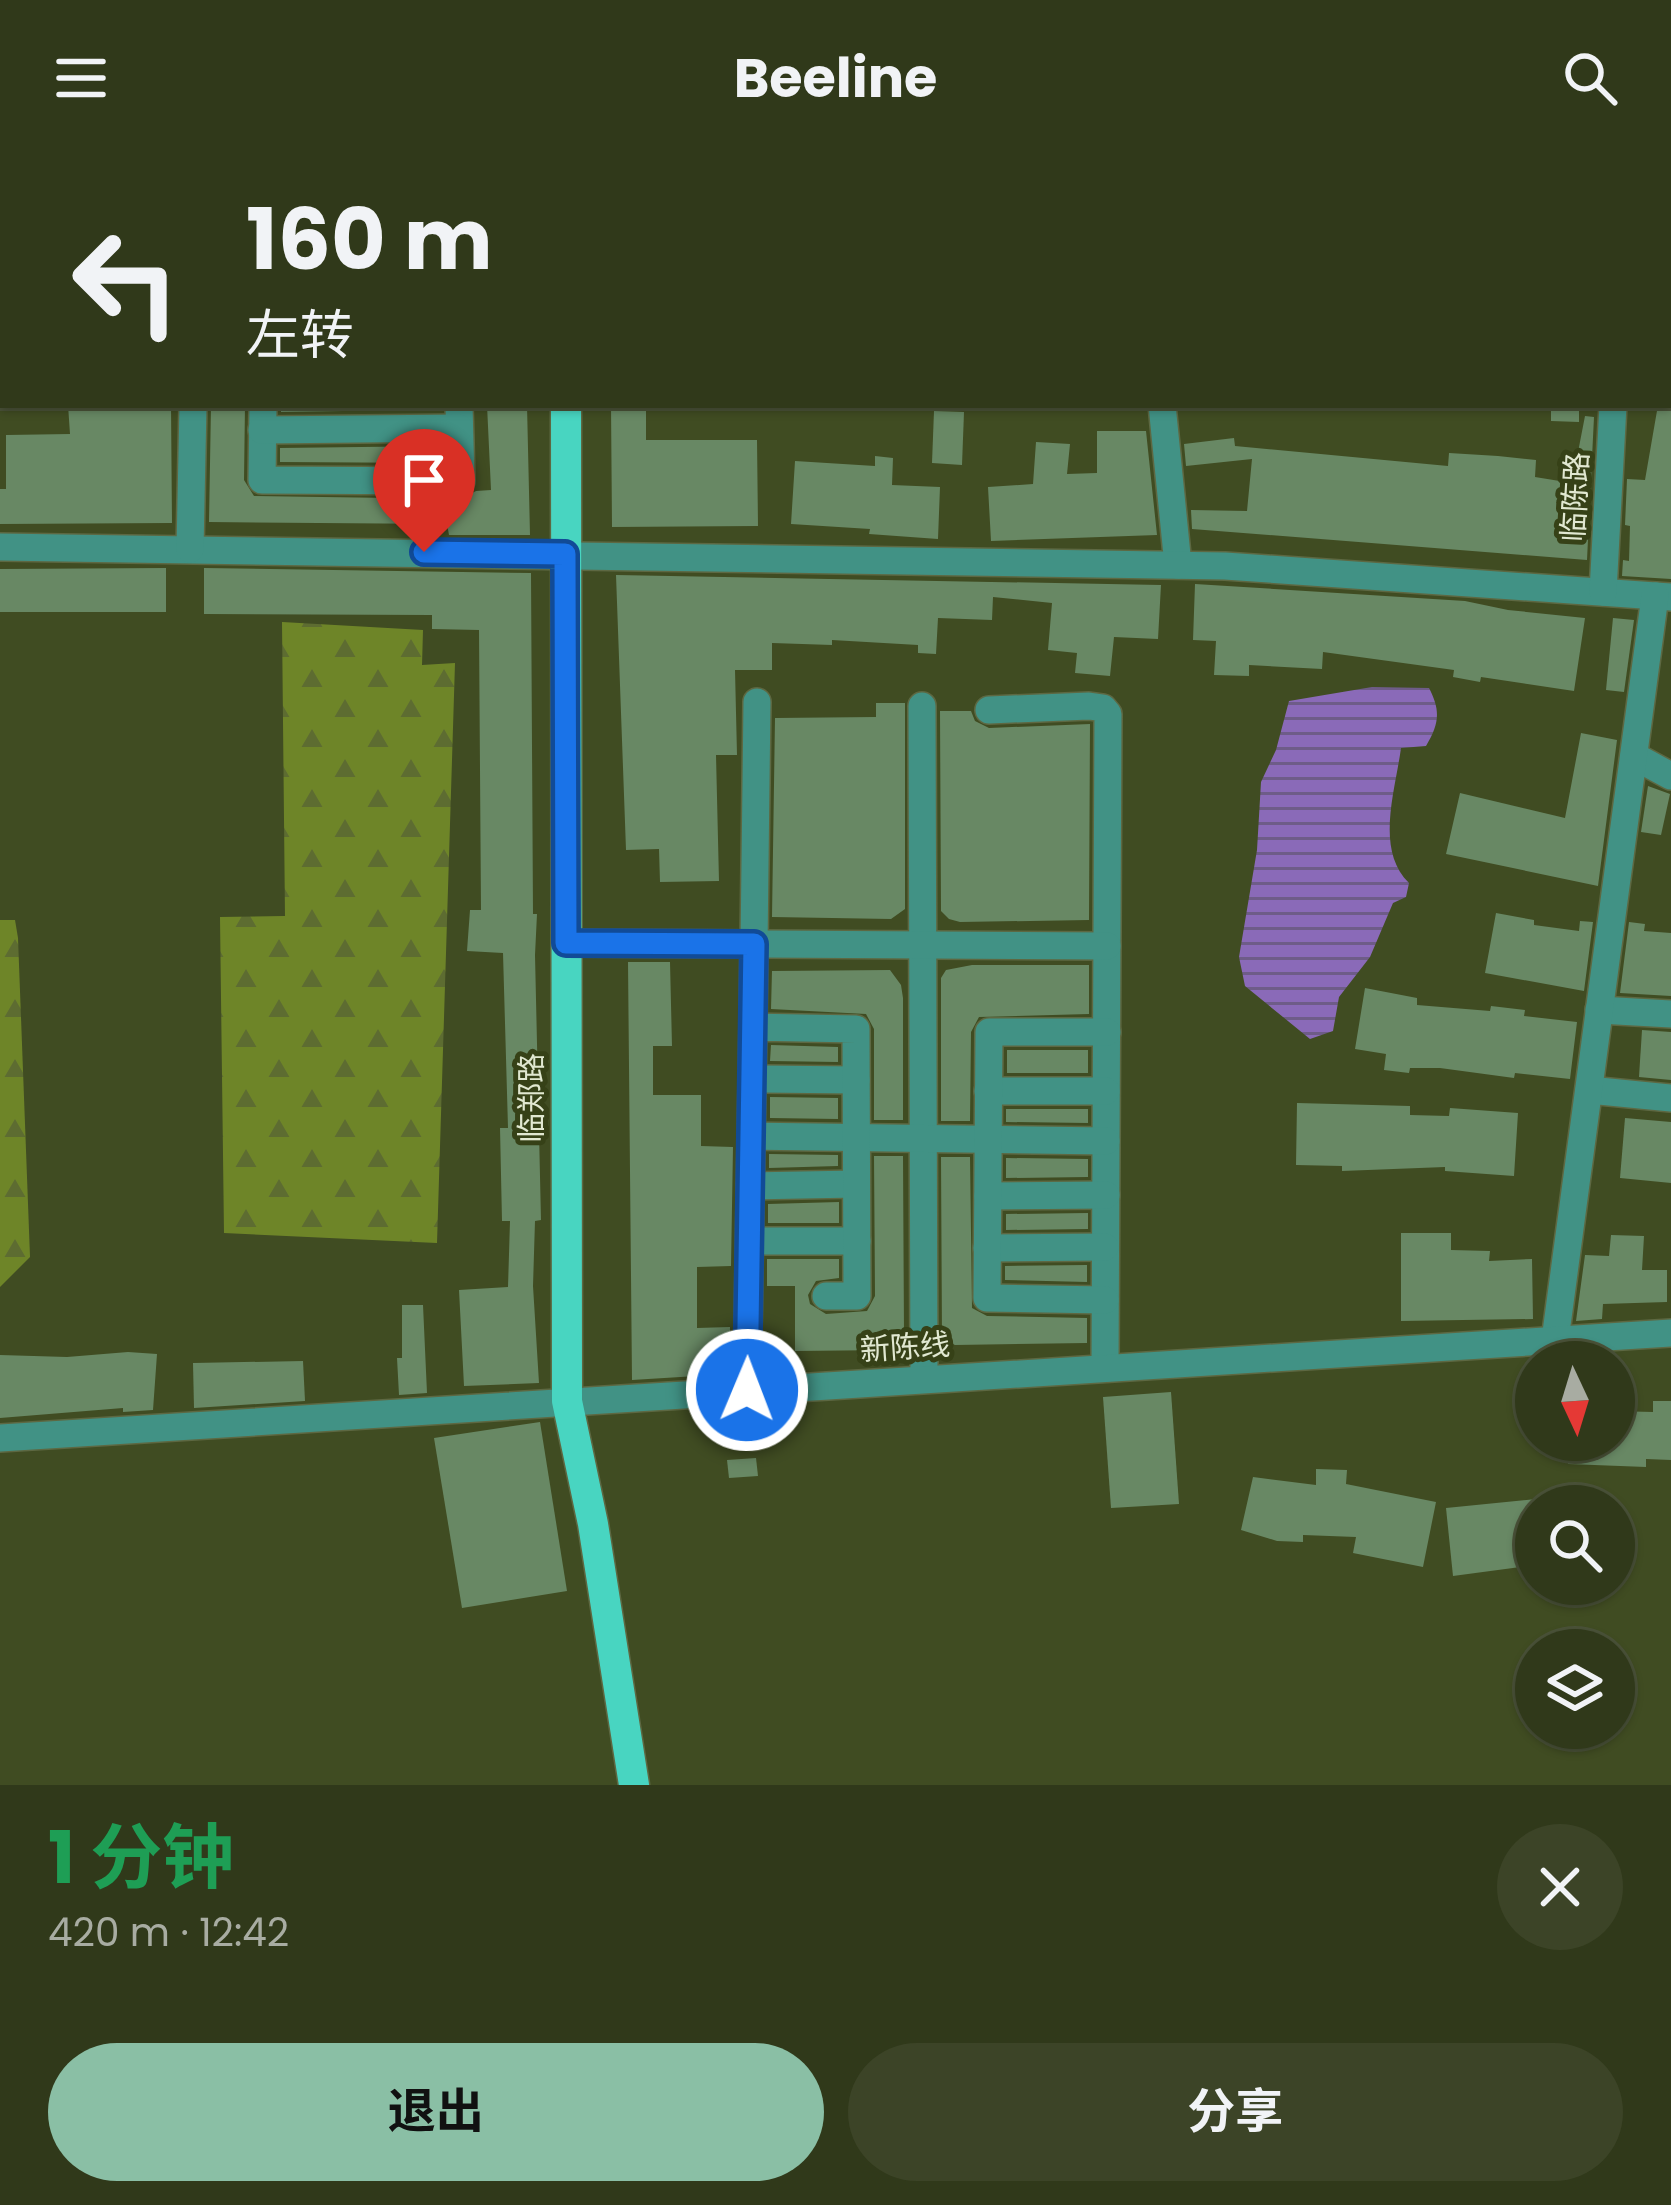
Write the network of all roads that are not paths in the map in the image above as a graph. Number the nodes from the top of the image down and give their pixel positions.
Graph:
1 (193, 408) edge
2 (566, 408) edge
3 (1162, 408) edge
4 (1613, 408) edge
5 (459, 416) edge
6 (263, 417) edge
7 (355, 417) edge
8 (0, 548) edge
9 (190, 549) junction
10 (565, 554) junction
11 (1178, 565) junction
12 (1603, 592) junction
13 (1663, 597) edge
14 (757, 702) dead end
15 (922, 706) dead end
16 (989, 710) dead end
17 (1634, 757) junction
18 (1671, 776) edge
19 (566, 943) junction
20 (754, 944) junction
21 (922, 945) junction
22 (1107, 946) junction
23 (1599, 1010) junction
24 (1671, 1014) edge
25 (753, 1027) junction
26 (1107, 1032) junction
27 (752, 1079) junction
28 (856, 1080) junction
29 (1588, 1090) junction
30 (988, 1091) junction
31 (1106, 1091) junction
32 (1671, 1098) edge
33 (751, 1136) junction
34 (856, 1138) junction
35 (923, 1138) junction
36 (988, 1139) junction
37 (1106, 1141) junction
38 (856, 1184) junction
39 (750, 1186) junction
40 (1106, 1195) junction
41 (988, 1196) junction
42 (749, 1241) junction
43 (856, 1241) junction
44 (1105, 1247) junction
45 (987, 1248) junction
46 (826, 1296) dead end
47 (1105, 1300) junction
48 (1671, 1333) edge
49 (1555, 1340) junction
50 (1105, 1368) junction
51 (924, 1379) junction
52 (747, 1390) junction
53 (568, 1401) junction
54 (0, 1438) edge
55 (634, 1785) edge

1 - 9 street
2 - 10 main road, 临郑路
3 - 11 street
4 - 12 street, 临陈路
5 - 6 street
5 - 7 street
6 - 7 street
8 - 9 street
9 - 10 street
10 - 11 street
10 - 19 main road, 临郑路
11 - 12 street
12 - 13 street
13 - 17 street
14 - 20 street
15 - 21 street
16 - 22 street
17 - 18 street
17 - 23 street
19 - 20 street
19 - 53 main road, 临郑路
20 - 21 street
20 - 25 street
21 - 22 street
21 - 35 street
22 - 26 street
23 - 24 street
23 - 29 street
25 - 27 street
25 - 28 street
26 - 30 street
26 - 31 street
27 - 28 street
27 - 33 street
28 - 34 street
29 - 32 street
29 - 49 street
30 - 31 street
30 - 36 street
31 - 37 street
33 - 34 street
33 - 39 street
34 - 35 street
34 - 38 street
35 - 36 street
35 - 51 street
36 - 37 street
36 - 41 street
37 - 40 street
38 - 39 street
38 - 43 street
39 - 42 street
40 - 41 street
40 - 44 street
41 - 45 street
42 - 43 street
42 - 52 street
43 - 46 street
44 - 45 street
44 - 47 street
45 - 47 street
47 - 50 street
48 - 49 street, 新陈线
49 - 50 street, 新陈线
50 - 51 street, 新陈线
51 - 52 street, 新陈线
52 - 53 street, 新陈线
53 - 54 street, 新陈线
53 - 55 main road, 临郑路

